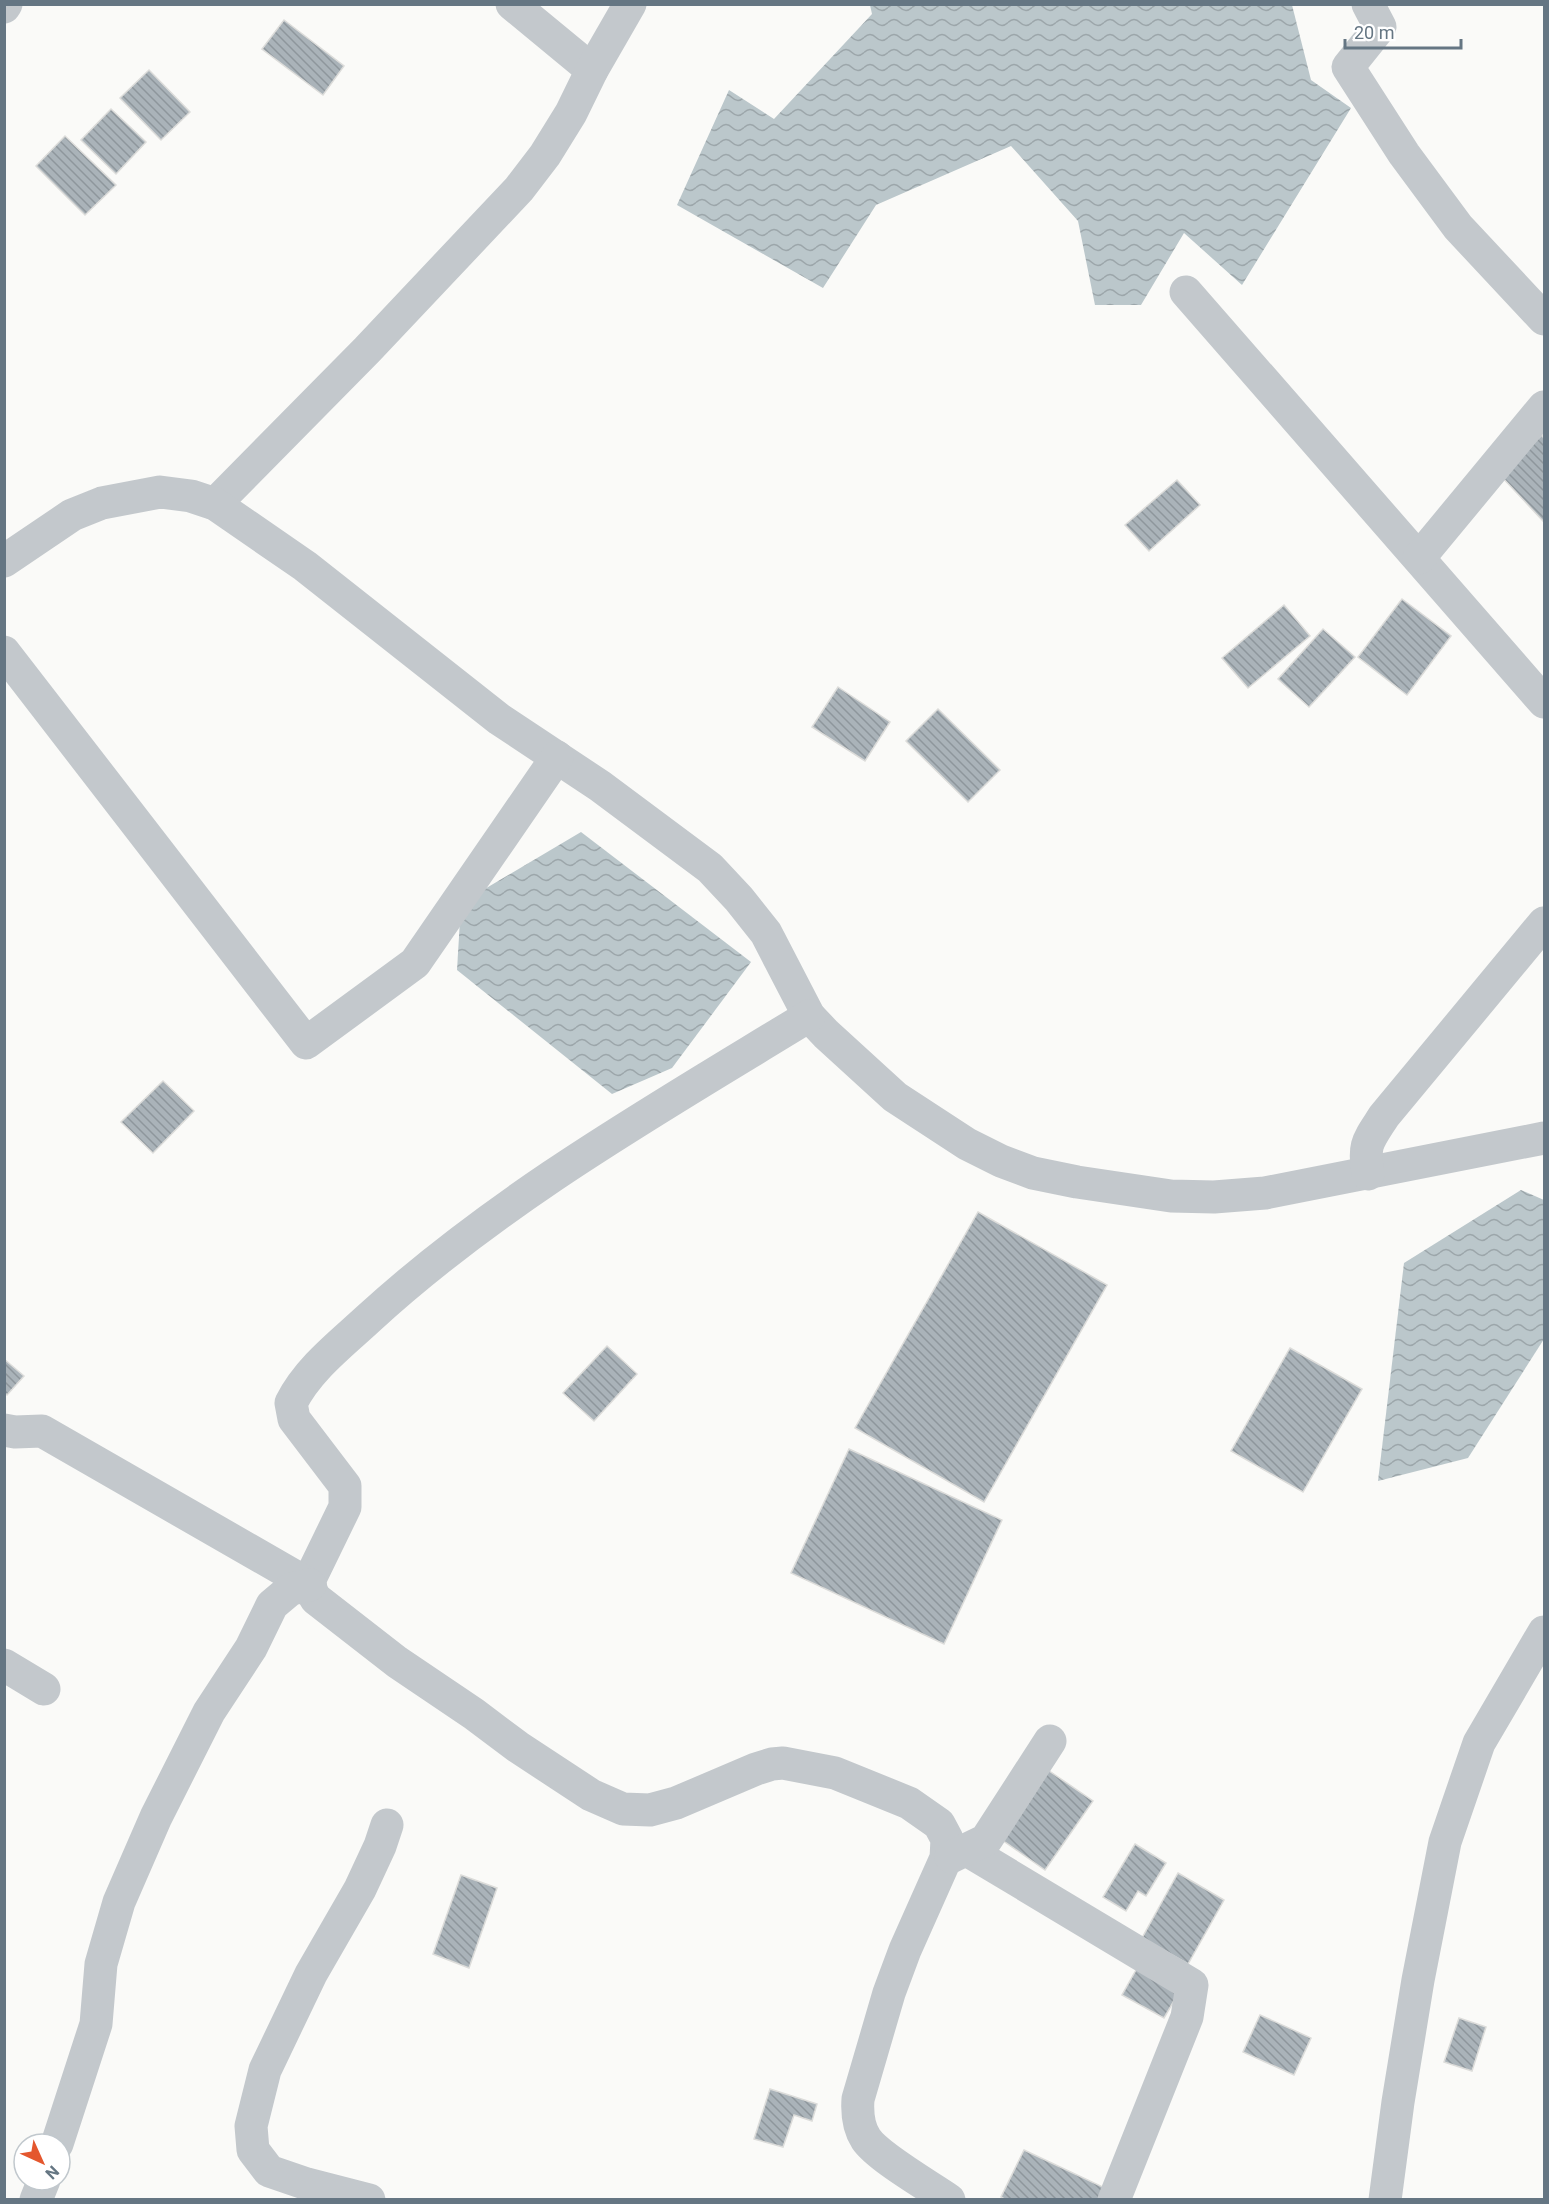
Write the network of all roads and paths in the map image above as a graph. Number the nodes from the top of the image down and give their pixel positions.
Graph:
1 (512, 4) edge
2 (630, 4) edge
3 (1368, 4) edge
4 (592, 70) junction
5 (1186, 292) dead end
6 (1545, 319) edge
7 (1545, 407) edge
8 (214, 504) junction
9 (1419, 558) junction
10 (4, 561) edge
11 (4, 652) edge
12 (1545, 702) edge
13 (557, 757) junction
14 (1545, 923) edge
15 (809, 1016) junction
16 (1545, 1138) edge
17 (1368, 1174) junction
18 (4, 1430) edge
19 (310, 1585) junction
20 (1545, 1632) edge
21 (4, 1665) edge
22 (44, 1689) dead end
23 (1050, 1741) dead end
24 (387, 1825) dead end
25 (967, 1849) junction
26 (1045, 1879) dead end
27 (61, 2132) edge
28 (369, 2199) edge
29 (949, 2199) edge
30 (1114, 2199) edge
31 (1385, 2199) edge

1 - 4 street
2 - 4 street
3 - 6 street
4 - 8 street
5 - 9 street
7 - 9 street
8 - 10 street
8 - 13 street
9 - 12 street
11 - 13 street
13 - 15 street
14 - 17 street
15 - 17 street
15 - 19 street
16 - 17 street
18 - 19 street
19 - 25 street
19 - 27 street
20 - 31 street
21 - 22 street
23 - 25 street
24 - 28 street
25 - 26 street
25 - 29 street
25 - 30 street

